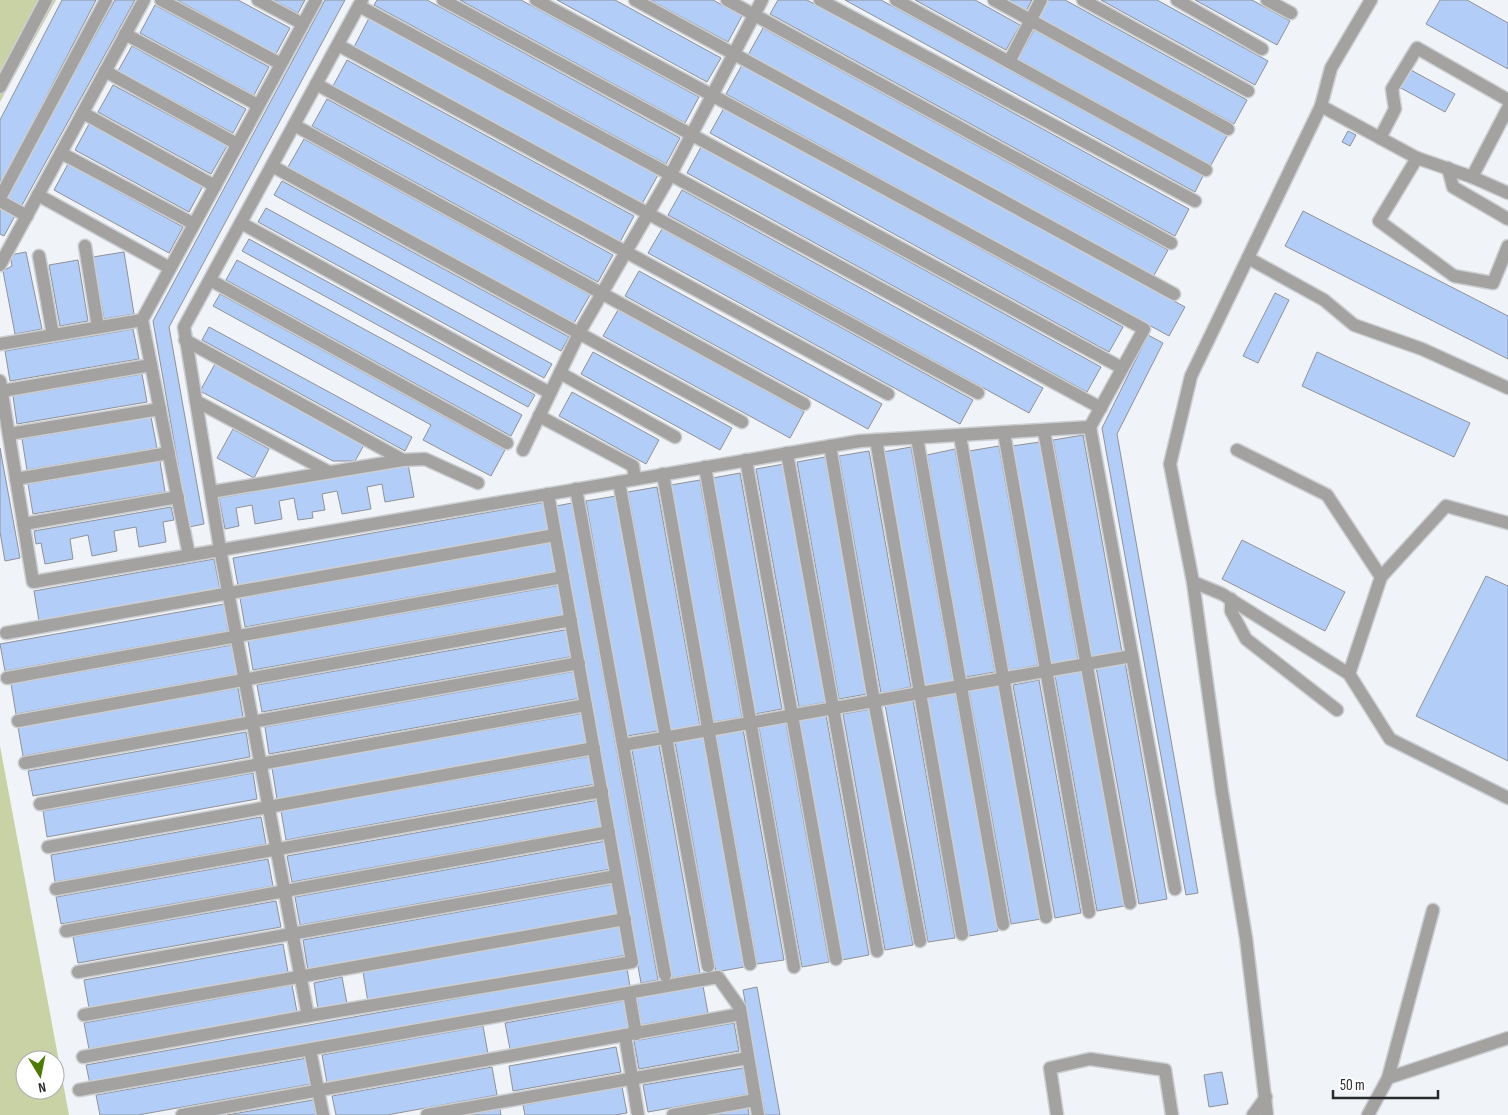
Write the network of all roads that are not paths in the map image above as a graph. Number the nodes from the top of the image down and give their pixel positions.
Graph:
1 (46, 0) edge
2 (106, 0) edge
3 (144, 0) edge
4 (161, 0) edge
5 (258, 0) edge
6 (316, 0) edge
7 (443, 0) edge
8 (536, 0) edge
9 (635, 0) edge
10 (727, 0) edge
11 (762, 0) edge
12 (820, 0) edge
13 (896, 0) edge
14 (994, 0) edge
15 (1041, 0) edge
16 (1084, 0) edge
17 (1177, 0) edge
18 (1268, 0) edge
19 (1371, 0) edge
20 (361, 3) edge
21 (1291, 13) dead end
22 (754, 14) junction
23 (1030, 20) junction
24 (303, 24) junction
25 (125, 34) junction
26 (338, 45) junction
27 (1262, 49) dead end
28 (733, 53) junction
29 (1009, 62) junction
30 (281, 64) junction
31 (105, 71) junction
32 (316, 84) junction
33 (0, 87) edge
34 (1248, 91) dead end
35 (712, 95) junction
36 (1508, 100) edge
37 (258, 105) junction
38 (1321, 106) junction
39 (1508, 108) edge
40 (83, 113) junction
41 (294, 125) junction
42 (1228, 129) dead end
43 (692, 135) junction
44 (1380, 138) junction
45 (237, 144) junction
46 (61, 153) junction
47 (1417, 158) junction
48 (272, 166) junction
49 (1448, 168) junction
50 (1206, 170) dead end
51 (671, 174) junction
52 (1472, 177) junction
53 (215, 186) junction
54 (1508, 193) edge
55 (38, 195) junction
56 (0, 199) edge
57 (1195, 201) dead end
58 (648, 213) junction
59 (27, 216) junction
60 (1508, 219) edge
61 (241, 223) junction
62 (194, 224) junction
63 (1171, 243) dead end
64 (85, 246) dead end
65 (1508, 246) edge
66 (627, 253) junction
67 (39, 256) dead end
68 (1248, 258) junction
69 (1, 263) edge
70 (170, 268) junction
71 (210, 280) junction
72 (603, 293) junction
73 (1174, 294) dead end
74 (142, 320) junction
75 (98, 327) junction
76 (579, 333) junction
77 (53, 335) junction
78 (185, 340) junction
79 (0, 344) edge
80 (151, 365) junction
81 (1122, 368) junction
82 (560, 373) junction
83 (1, 386) edge
84 (1508, 388) edge
85 (550, 393) junction
86 (978, 393) dead end
87 (888, 394) dead end
88 (196, 401) junction
89 (804, 404) dead end
90 (1101, 408) junction
91 (160, 409) junction
92 (539, 416) junction
93 (742, 422) dead end
94 (1090, 427) junction
95 (1044, 431) junction
96 (1004, 433) junction
97 (9, 434) junction
98 (960, 436) junction
99 (675, 437) dead end
100 (917, 438) junction
101 (876, 440) junction
102 (507, 443) dead end
103 (830, 446) junction
104 (524, 450) dead end
105 (1238, 450) dead end
106 (169, 453) junction
107 (787, 453) junction
108 (403, 460) junction
109 (746, 460) junction
110 (705, 467) junction
111 (329, 472) junction
112 (662, 474) junction
113 (16, 479) junction
114 (636, 479) junction
115 (619, 482) junction
116 (478, 483) dead end
117 (576, 489) junction
118 (211, 492) junction
119 (548, 494) junction
120 (178, 497) junction
121 (1508, 523) edge
122 (24, 524) junction
123 (556, 535) junction
124 (220, 549) junction
125 (189, 555) junction
126 (564, 577) junction
127 (1381, 577) junction
128 (1193, 582) junction
129 (229, 594) junction
130 (1231, 600) junction
131 (571, 620) junction
132 (6, 633) dead end
133 (236, 636) junction
134 (1132, 656) junction
135 (579, 663) junction
136 (1087, 664) junction
137 (1046, 670) junction
138 (1349, 674) junction
139 (7, 678) dead end
140 (1003, 678) junction
141 (245, 680) junction
142 (960, 686) junction
143 (919, 693) junction
144 (874, 701) junction
145 (586, 705) junction
146 (834, 708) junction
147 (1337, 710) dead end
148 (791, 716) junction
149 (18, 722) dead end
150 (253, 722) junction
151 (750, 723) junction
152 (708, 730) junction
153 (666, 738) junction
154 (623, 745) junction
155 (594, 748) junction
156 (25, 763) dead end
157 (260, 763) junction
158 (602, 792) junction
159 (1508, 798) edge
160 (40, 804) dead end
161 (269, 807) junction
162 (609, 832) junction
163 (48, 847) dead end
164 (277, 850) junction
165 (616, 876) junction
166 (56, 889) dead end
167 (1175, 889) dead end
168 (285, 891) junction
169 (1130, 903) dead end
170 (1433, 910) dead end
171 (1089, 912) dead end
172 (1046, 916) dead end
173 (625, 919) junction
174 (1003, 924) dead end
175 (66, 931) dead end
176 (293, 933) junction
177 (962, 934) dead end
178 (920, 941) dead end
179 (877, 951) dead end
180 (836, 959) dead end
181 (750, 964) dead end
182 (708, 966) dead end
183 (794, 967) dead end
184 (78, 972) dead end
185 (665, 975) dead end
186 (301, 977) junction
187 (629, 993) junction
188 (740, 1014) junction
189 (84, 1015) dead end
190 (308, 1016) junction
191 (631, 1034) junction
192 (1508, 1038) edge
193 (310, 1050) junction
194 (83, 1057) dead end
195 (748, 1058) junction
196 (1388, 1078) junction
197 (632, 1079) junction
198 (79, 1090) dead end
199 (318, 1091) junction
200 (1266, 1097) junction
201 (755, 1100) junction
202 (182, 1115) edge
203 (323, 1115) edge
204 (427, 1115) edge
205 (638, 1115) edge
206 (673, 1115) edge
207 (758, 1115) edge
208 (1057, 1115) edge
209 (1172, 1115) edge
210 (1253, 1115) edge
211 (1267, 1115) edge
212 (1368, 1115) edge

1 - 33 street
2 - 56 street
3 - 25 street
4 - 30 street
5 - 24 street
6 - 24 street
7 - 43 street
8 - 35 street
9 - 28 street
10 - 22 street
11 - 22 street
12 - 57 street
13 - 29 street
14 - 23 street
15 - 23 street
16 - 34 street
17 - 27 street
18 - 21 street
19 - 38 street
20 - 26 street
20 - 51 street
22 - 28 street
22 - 63 street
23 - 29 street
23 - 42 street
24 - 30 street
25 - 31 street
25 - 37 street
26 - 32 street
26 - 58 street
28 - 35 street
28 - 73 street
29 - 50 street
30 - 37 street
31 - 40 street
31 - 45 street
32 - 41 street
32 - 66 street
35 - 43 street
35 - 81 street
36 - 44 street
37 - 45 street
38 - 44 street
38 - 68 street
39 - 52 street
40 - 46 street
40 - 53 street
41 - 48 street
41 - 72 street
43 - 51 street
43 - 81 street
44 - 47 street
45 - 53 street
46 - 55 street
46 - 62 street
47 - 49 street
47 - 65 street
48 - 61 street
48 - 76 street
49 - 52 street
49 - 60 street
51 - 58 street
51 - 90 street
52 - 54 street
53 - 62 street
55 - 59 street
55 - 70 street
56 - 59 street
58 - 66 street
58 - 86 street
59 - 69 street
61 - 71 street
61 - 85 street
62 - 70 street
64 - 75 street
66 - 72 street
66 - 87 street
67 - 77 street
68 - 84 street
68 - 128 street
70 - 74 street
71 - 78 street
71 - 102 street
72 - 76 street
72 - 89 street
74 - 75 street
74 - 80 street
75 - 77 street
76 - 82 street
76 - 93 street
77 - 79 street
78 - 88 street
78 - 108 street
80 - 83 street
80 - 91 street
81 - 90 street
82 - 85 street
82 - 99 street
83 - 97 street
85 - 92 street
88 - 111 street
88 - 118 street
90 - 94 street
91 - 97 street
91 - 106 street
92 - 104 street
92 - 114 street
94 - 95 street
94 - 134 street
95 - 96 street
95 - 136 street
96 - 98 street
96 - 137 street
97 - 113 street
98 - 100 street
98 - 140 street
100 - 101 street
100 - 142 street
101 - 103 street
101 - 143 street
103 - 107 street
103 - 144 street
105 - 127 street
106 - 113 street
106 - 120 street
107 - 109 street
107 - 146 street
108 - 111 street
108 - 116 street
109 - 110 street
109 - 148 street
110 - 112 street
110 - 151 street
111 - 118 street
112 - 114 street
112 - 152 street
113 - 122 street
114 - 115 street
115 - 117 street
115 - 153 street
117 - 119 street
117 - 154 street
118 - 124 street
119 - 123 street
119 - 124 street
120 - 122 street
120 - 125 street
121 - 127 street
122 - 125 street
123 - 126 street
123 - 129 street
124 - 125 street
124 - 129 street
126 - 131 street
126 - 133 street
127 - 138 street
128 - 130 street
128 - 200 street
129 - 132 street
129 - 133 street
130 - 138 street
130 - 147 street
131 - 135 street
131 - 141 street
133 - 139 street
133 - 141 street
134 - 136 street
134 - 167 street
135 - 145 street
135 - 150 street
136 - 137 street
136 - 169 street
137 - 140 street
137 - 171 street
138 - 159 street
140 - 142 street
140 - 172 street
141 - 149 street
141 - 150 street
142 - 143 street
142 - 174 street
143 - 144 street
143 - 177 street
144 - 146 street
144 - 178 street
145 - 155 street
145 - 157 street
146 - 148 street
146 - 179 street
148 - 151 street
148 - 180 street
150 - 156 street
150 - 157 street
151 - 152 street
151 - 183 street
152 - 153 street
152 - 181 street
153 - 154 street
153 - 182 street
154 - 185 street
155 - 158 street
155 - 161 street
157 - 160 street
157 - 161 street
158 - 162 street
158 - 164 street
161 - 163 street
161 - 164 street
162 - 165 street
162 - 168 street
164 - 166 street
164 - 168 street
165 - 173 street
165 - 176 street
168 - 175 street
168 - 176 street
170 - 196 street
173 - 186 street
173 - 190 street
176 - 184 street
176 - 186 street
186 - 189 street
186 - 190 street
187 - 188 street
187 - 191 street
187 - 193 street
188 - 191 street
188 - 195 street
190 - 194 street
191 - 197 street
191 - 199 street
192 - 196 street
193 - 198 street
193 - 199 street
195 - 197 street
195 - 201 street
196 - 212 street
197 - 204 street
197 - 205 street
199 - 202 street
199 - 203 street
200 - 210 street
200 - 211 street
201 - 206 street
201 - 207 street
208 - 209 street

